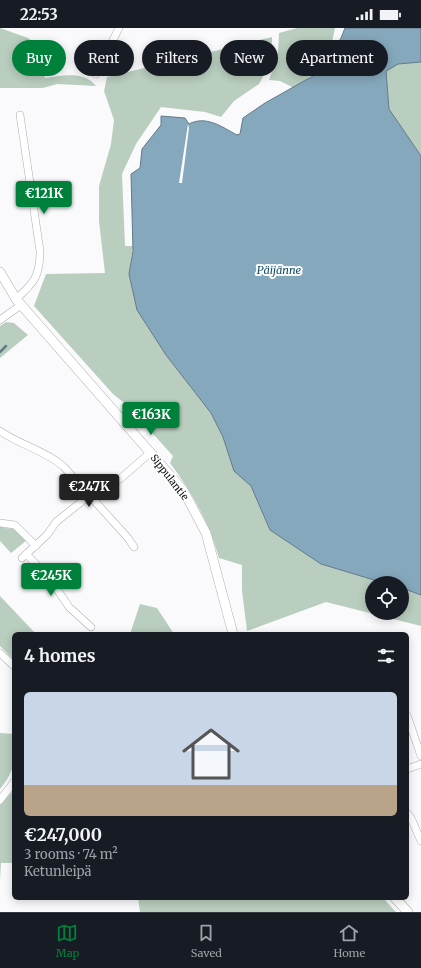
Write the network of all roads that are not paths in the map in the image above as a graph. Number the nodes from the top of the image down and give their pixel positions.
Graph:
1 (119, 28) edge
2 (113, 40) edge
3 (20, 116) dead end
4 (0, 272) edge
5 (19, 302) junction
6 (0, 320) edge
7 (0, 431) edge
8 (151, 452) junction
9 (90, 495) junction
10 (0, 523) edge
11 (36, 546) junction
12 (134, 547) dead end
13 (91, 627) dead end
14 (232, 632) edge
15 (0, 652) edge
16 (12, 664) edge
17 (409, 721) edge
18 (421, 756) edge
19 (421, 764) edge
20 (409, 768) edge
21 (12, 785) edge
22 (0, 800) edge
23 (409, 816) edge
24 (421, 841) edge
25 (397, 900) edge
26 (408, 912) edge

1 - 2 street
3 - 5 street
4 - 5 street, Sippulantie
5 - 6 street
5 - 8 street, Sippulantie
7 - 9 street
8 - 9 street
8 - 14 street, Sippulantie
9 - 11 street
9 - 12 street
10 - 11 street
11 - 13 street
15 - 16 street
17 - 18 street
19 - 20 street
21 - 22 street
23 - 24 street
25 - 26 street

